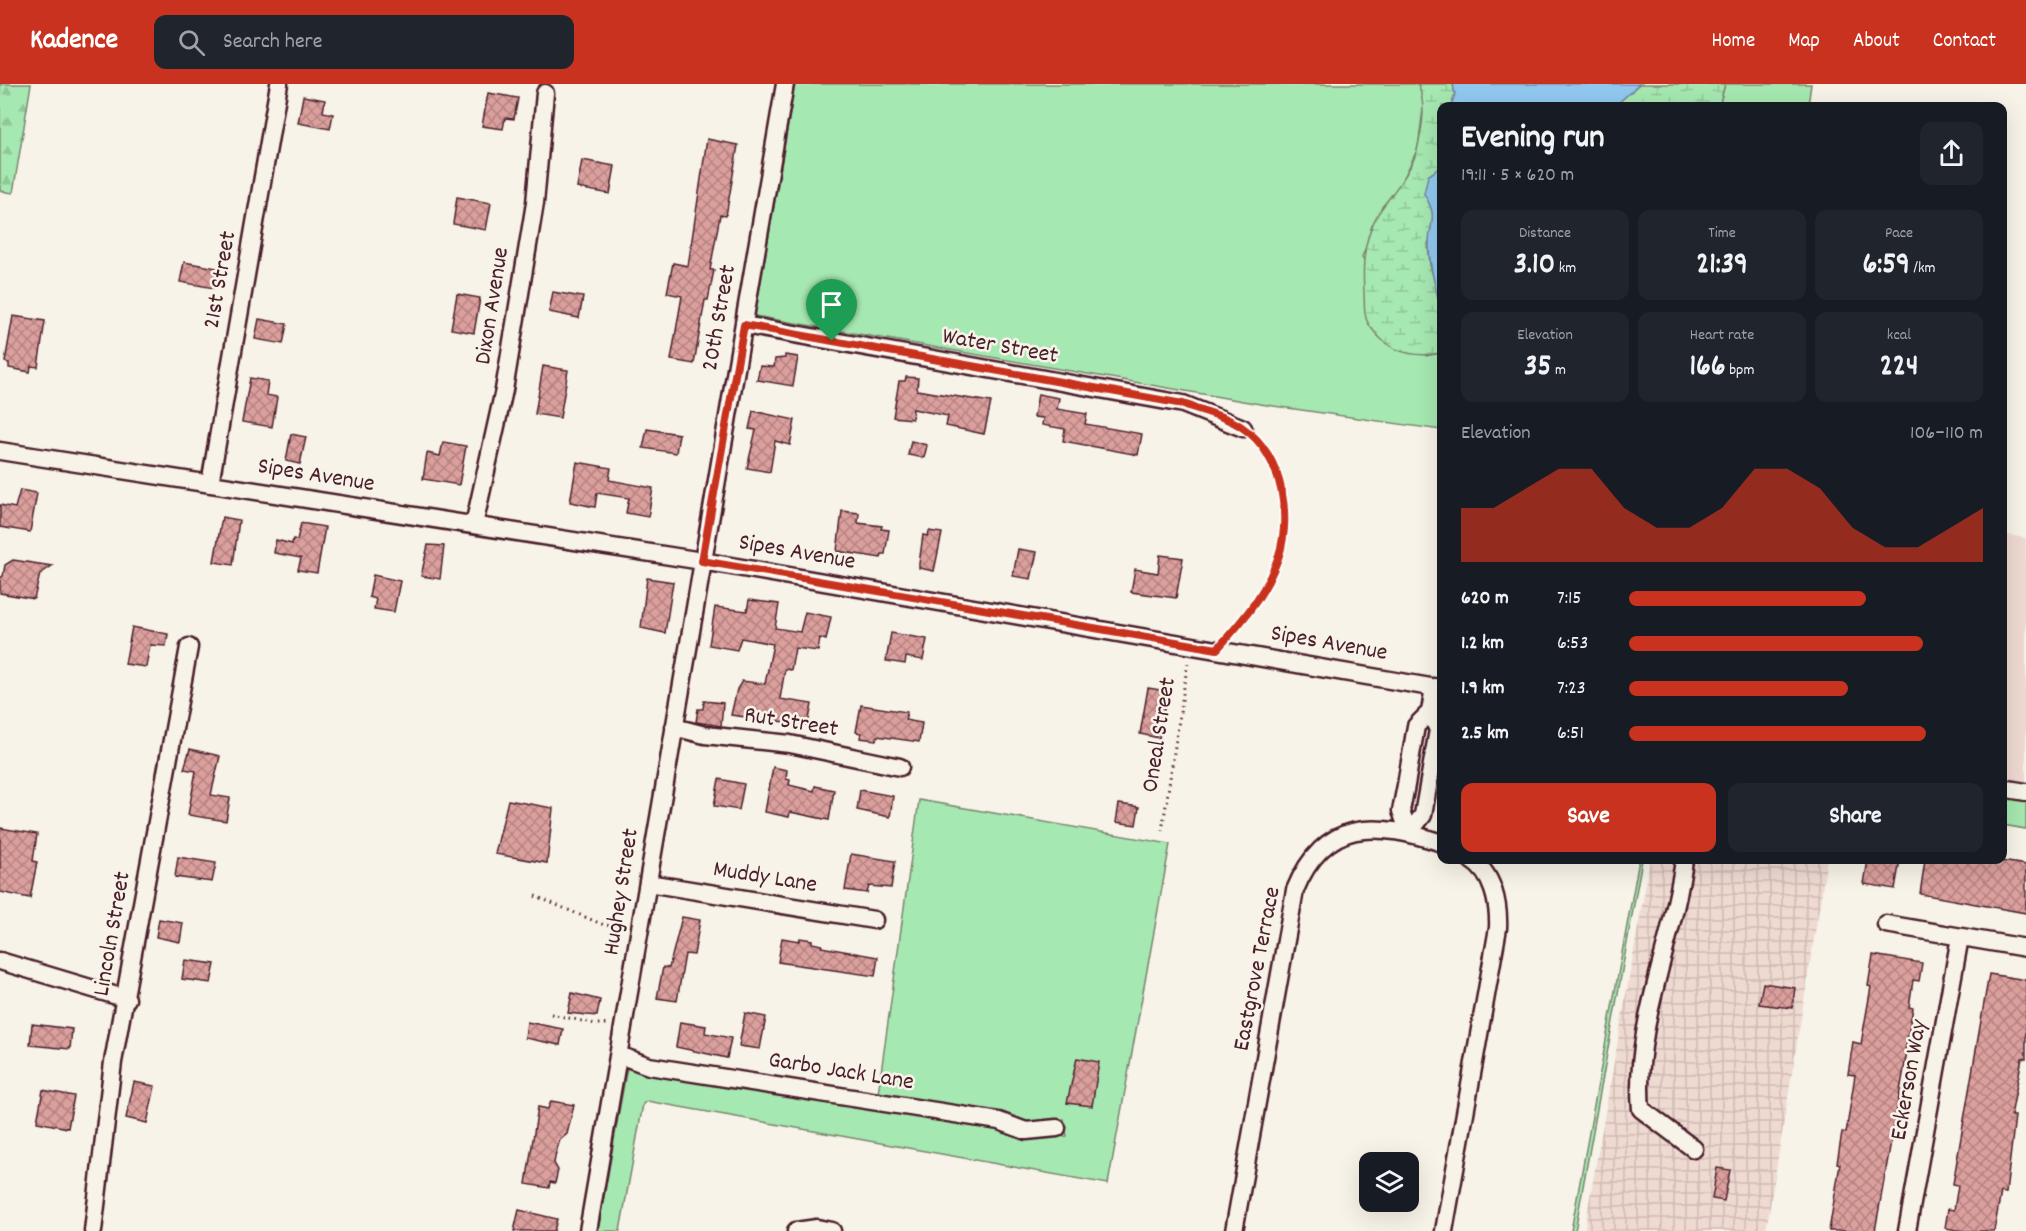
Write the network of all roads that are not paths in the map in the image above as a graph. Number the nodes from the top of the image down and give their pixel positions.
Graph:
1 (279, 84) edge
2 (785, 84) edge
3 (545, 93) dead end
4 (744, 325) junction
5 (1244, 428) road end
6 (0, 451) edge
7 (210, 484) junction
8 (474, 525) junction
9 (702, 561) junction
10 (189, 648) dead end
11 (1437, 688) edge
12 (1437, 691) edge
13 (1430, 712) junction
14 (674, 727) junction
15 (1437, 728) edge
16 (1437, 736) edge
17 (1410, 759) junction
18 (1432, 763) junction
19 (900, 767) dead end
20 (2007, 789) edge
21 (2026, 792) edge
22 (1409, 833) junction
23 (1437, 841) edge
24 (1477, 864) edge
25 (1683, 864) edge
26 (648, 882) junction
27 (874, 920) dead end
28 (1886, 924) dead end
29 (1960, 937) junction
30 (2026, 948) edge
31 (0, 961) edge
32 (127, 999) junction
33 (619, 1055) junction
34 (1057, 1128) dead end
35 (1694, 1149) dead end
36 (93, 1231) edge
37 (588, 1231) edge
38 (796, 1231) edge
39 (832, 1231) edge
40 (1234, 1231) edge
41 (1444, 1231) edge
42 (1907, 1231) edge

1 - 7 street, 21st Street
2 - 4 street, 20th Street
3 - 8 street, Dixon Avenue
4 - 5 street, Water Street
4 - 9 street, 20th Street
6 - 7 street, Sipes Avenue
7 - 8 street, Sipes Avenue
8 - 9 street, Sipes Avenue
9 - 11 street, Sipes Avenue
9 - 14 street, Hughey Street
10 - 32 street, Lincoln Street
12 - 13 street
13 - 15 street
13 - 17 street
14 - 19 street, Rut Street
14 - 26 street, Hughey Street
16 - 18 street
17 - 18 street
17 - 22 street
18 - 22 street
20 - 21 street
22 - 23 street, Eastgrove Terrace
22 - 40 street, Eastgrove Terrace
24 - 41 street
25 - 35 street
26 - 27 street, Muddy Lane
26 - 33 street, Hughey Street
28 - 29 street
29 - 30 street
29 - 42 street, Eckerson Way
31 - 32 street
32 - 36 street, Lincoln Street
33 - 34 street, Garbo Jack Lane
33 - 37 street, Hughey Street
38 - 39 street

